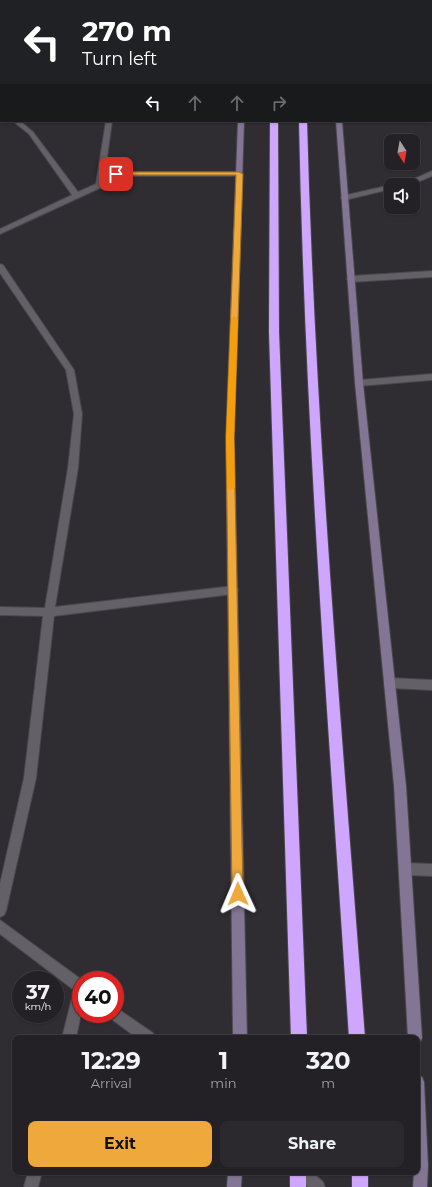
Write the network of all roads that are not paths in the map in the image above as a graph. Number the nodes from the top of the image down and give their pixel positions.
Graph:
1 (17, 122) edge
2 (109, 122) edge
3 (241, 122) edge
4 (274, 122) edge
5 (303, 122) edge
6 (340, 122) edge
7 (432, 173) edge
8 (100, 174) junction
9 (239, 174) junction
10 (420, 179) edge
11 (384, 189) edge
12 (77, 196) junction
13 (345, 198) junction
14 (0, 232) edge
15 (0, 267) edge
16 (432, 274) edge
17 (351, 279) junction
18 (432, 377) edge
19 (359, 383) junction
20 (233, 590) junction
21 (0, 611) edge
22 (49, 612) junction
23 (390, 684) junction
24 (432, 685) edge
25 (406, 869) junction
26 (432, 870) edge
27 (0, 911) edge
28 (0, 926) edge
29 (72, 981) edge
30 (124, 1020) edge
31 (73, 1023) edge
32 (70, 1035) edge
33 (144, 1035) edge
34 (240, 1035) edge
35 (299, 1035) edge
36 (357, 1035) edge
37 (415, 1035) edge
38 (420, 1132) edge
39 (34, 1175) edge
40 (235, 1175) edge
41 (298, 1175) edge
42 (305, 1175) edge
43 (360, 1175) edge
44 (31, 1187) edge
45 (234, 1187) edge
46 (298, 1187) edge
47 (318, 1187) edge
48 (360, 1187) edge
49 (420, 1187) edge

1 - 12 street
2 - 8 street
3 - 9 street
4 - 35 highway
5 - 36 highway
6 - 13 street
7 - 10 street
8 - 9 street
8 - 12 street
9 - 20 street
11 - 13 street
12 - 14 street
13 - 17 street
15 - 22 street
16 - 17 street
17 - 19 street
18 - 19 street
19 - 23 street
20 - 22 street
20 - 34 street
21 - 22 street
22 - 27 street
23 - 24 street
23 - 25 street
25 - 26 street
25 - 37 street
28 - 29 street
30 - 33 street
31 - 32 street
38 - 49 street
39 - 44 street
40 - 45 street
41 - 46 highway
42 - 47 street
43 - 48 highway

